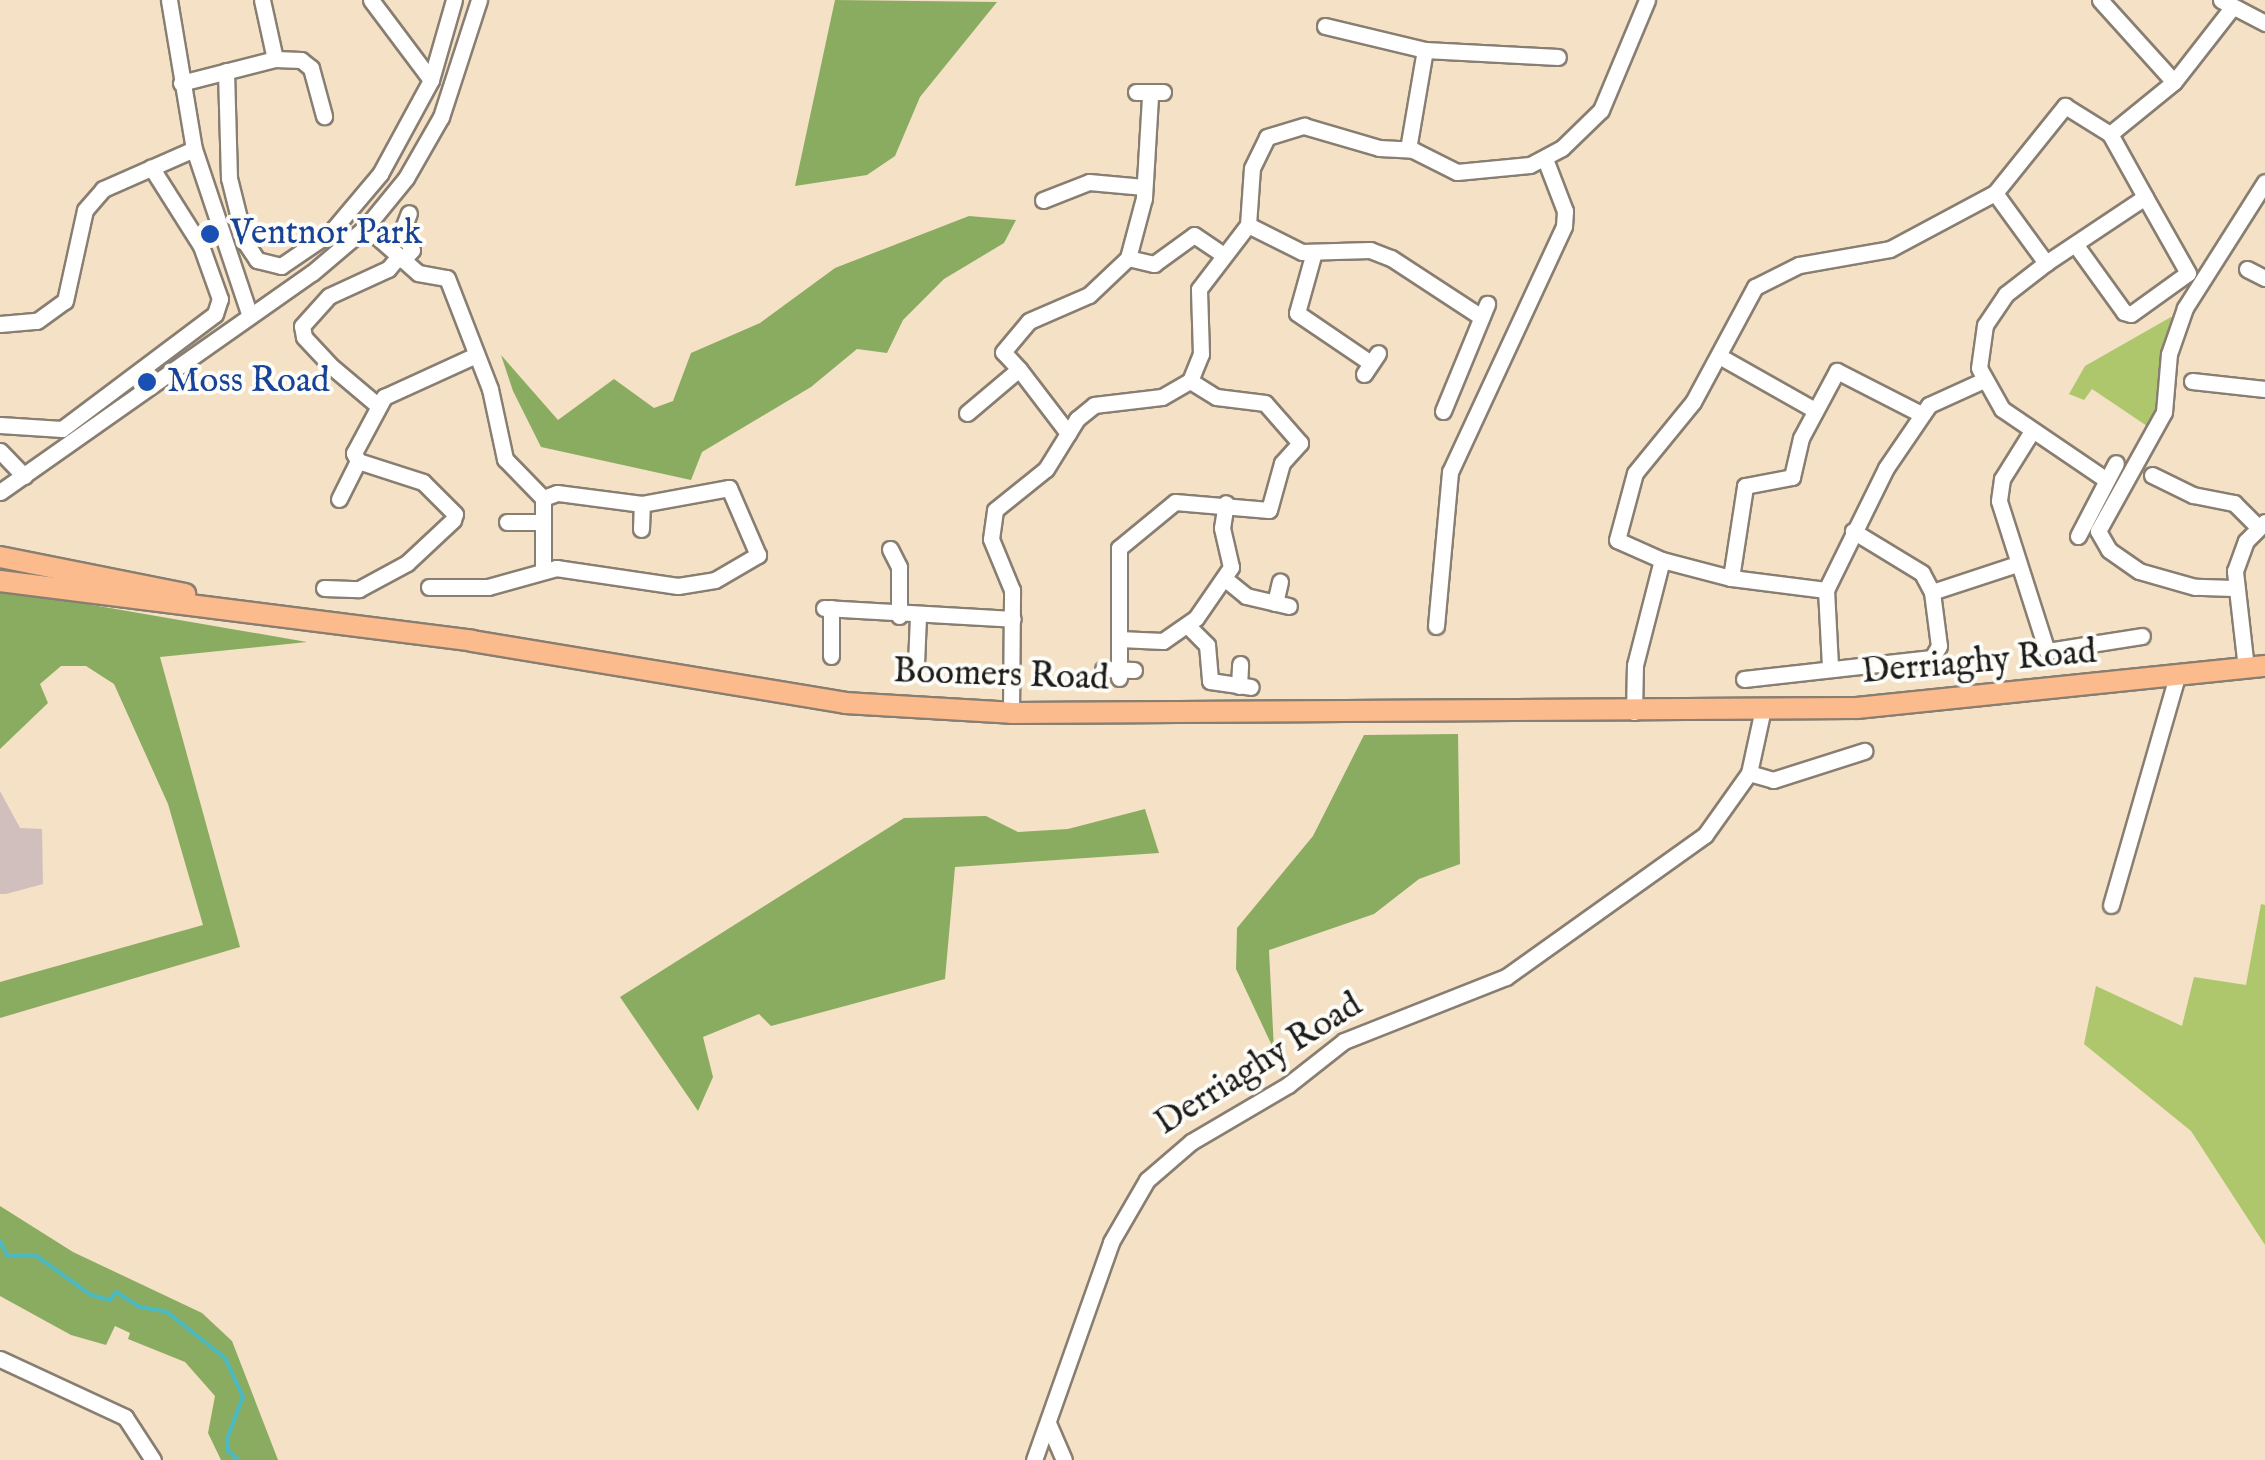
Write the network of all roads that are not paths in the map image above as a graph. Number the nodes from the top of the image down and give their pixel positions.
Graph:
1 (170, 0) edge
2 (262, 0) edge
3 (372, 0) edge
4 (454, 0) edge
5 (479, 0) edge
6 (1647, 0) edge
7 (2100, 0) edge
8 (2226, 5) edge
9 (2265, 23) edge
10 (1325, 26) dead end
11 (1425, 50) junction
12 (1558, 57) dead end
13 (275, 59) junction
14 (226, 72) junction
15 (431, 80) junction
16 (2174, 82) junction
17 (181, 83) junction
18 (1150, 93) dead end
19 (324, 116) dead end
20 (2110, 134) junction
21 (194, 149) junction
22 (1408, 149) junction
23 (1545, 158) junction
24 (151, 167) junction
25 (2265, 182) edge
26 (1144, 187) junction
27 (1995, 193) junction
28 (2146, 196) junction
29 (1044, 200) dead end
30 (409, 213) dead end
31 (1248, 224) junction
32 (366, 226) junction
33 (2075, 244) junction
34 (1314, 252) junction
35 (1224, 255) junction
36 (401, 258) junction
37 (1128, 258) junction
38 (2046, 263) junction
39 (2247, 269) dead end
40 (2265, 278) edge
41 (250, 316) junction
42 (0, 324) edge
43 (474, 356) junction
44 (1719, 356) junction
45 (1370, 363) dead end
46 (1018, 369) junction
47 (1190, 380) junction
48 (1982, 381) junction
49 (2192, 381) dead end
50 (2265, 389) edge
51 (376, 404) junction
52 (1816, 410) junction
53 (1443, 411) dead end
54 (968, 413) dead end
55 (1921, 414) junction
56 (0, 425) edge
57 (2032, 431) junction
58 (1068, 433) junction
59 (0, 451) edge
60 (358, 461) junction
61 (2116, 462) dead end
62 (2152, 475) dead end
63 (24, 476) junction
64 (2105, 479) junction
65 (1, 492) edge
66 (542, 498) junction
67 (339, 499) dead end
68 (642, 504) junction
69 (1226, 504) junction
70 (507, 522) dead end
71 (542, 522) junction
72 (2261, 524) edge
73 (641, 529) dead end
74 (1853, 531) junction
75 (415, 533) dead end
76 (2078, 536) dead end
77 (428, 546) junction
78 (890, 548) dead end
79 (0, 557) edge
80 (1662, 560) junction
81 (2014, 565) junction
82 (0, 569) edge
83 (542, 571) junction
84 (1224, 578) junction
85 (1731, 578) junction
86 (0, 581) edge
87 (1280, 582) dead end
88 (429, 587) dead end
89 (324, 588) dead end
90 (2233, 588) junction
91 (1826, 590) junction
92 (1932, 592) junction
93 (96, 595) junction
94 (245, 609) junction
95 (898, 616) junction
96 (918, 617) junction
97 (1432, 617) dead end
98 (1013, 619) junction
99 (1188, 626) junction
100 (2137, 632) dead end
101 (1119, 639) junction
102 (835, 646) dead end
103 (916, 664) dead end
104 (1240, 664) dead end
105 (1830, 666) junction
106 (2256, 667) edge
107 (1119, 672) dead end
108 (1745, 675) dead end
109 (2177, 677) junction
110 (1762, 709) junction
111 (1011, 712) junction
112 (1634, 712) junction
113 (1856, 748) dead end
114 (1749, 773) junction
115 (2110, 904) dead end
116 (0, 1359) edge
117 (1048, 1423) junction
118 (153, 1460) edge
119 (1034, 1460) edge
120 (1064, 1460) edge

1 - 17 street
2 - 13 street
3 - 15 street
4 - 15 street
5 - 32 street
6 - 23 street
7 - 16 street
8 - 9 street
8 - 16 street
10 - 11 street
11 - 12 street
11 - 22 street
13 - 14 street
13 - 19 street
14 - 15 street
14 - 17 street
16 - 20 street
17 - 21 street
18 - 26 street
20 - 27 street
20 - 28 street
21 - 24 street
21 - 41 street
22 - 23 street
22 - 31 street
23 - 97 street
24 - 42 street
24 - 56 street
25 - 90 street
26 - 29 street
26 - 37 street
27 - 38 street
27 - 44 street
28 - 33 street
28 - 33 street
30 - 36 street
31 - 34 street
31 - 35 street
32 - 36 street
32 - 41 street
33 - 38 street
34 - 45 street
34 - 53 street
35 - 37 street
35 - 47 street
36 - 43 street
36 - 51 street
37 - 46 street
38 - 48 street
39 - 40 street
41 - 63 street
43 - 51 street
43 - 66 street
44 - 52 street
44 - 80 street
46 - 54 street
46 - 58 street
47 - 58 street
47 - 69 street
48 - 55 street
48 - 57 street
49 - 50 street
51 - 60 street
52 - 55 street
52 - 85 street
55 - 74 street
57 - 64 street
57 - 81 street
58 - 98 street
59 - 63 street
60 - 67 street
60 - 77 street
61 - 64 street
62 - 72 street
63 - 65 street
64 - 76 street
66 - 68 street
66 - 71 street
68 - 73 street
68 - 83 street
69 - 84 street
69 - 101 street
70 - 71 street
71 - 83 street
72 - 90 street
74 - 91 street
74 - 92 street
75 - 77 street
77 - 89 street
78 - 95 street
79 - 94 main road, Boomers Road
80 - 85 street
80 - 112 street
81 - 92 street
81 - 100 street
82 - 93 main road
83 - 88 street
84 - 87 street
84 - 99 street
85 - 91 street
86 - 93 main road, Boomers Road
90 - 106 street
91 - 105 street
92 - 105 street
93 - 94 main road, Boomers Road
94 - 111 main road, Boomers Road
95 - 96 street
95 - 102 street
96 - 98 street
96 - 103 street
98 - 111 street
99 - 101 street
99 - 104 street
101 - 107 street
105 - 108 street
106 - 109 main road, Derriaghy Road
109 - 110 main road, Derriaghy Road
109 - 115 street
110 - 112 main road, Boomers Road
110 - 114 street, Derriaghy Road
111 - 112 main road, Boomers Road
113 - 114 street
114 - 117 street, Derriaghy Road
116 - 118 street
117 - 119 street, Derriaghy Road
117 - 120 street

